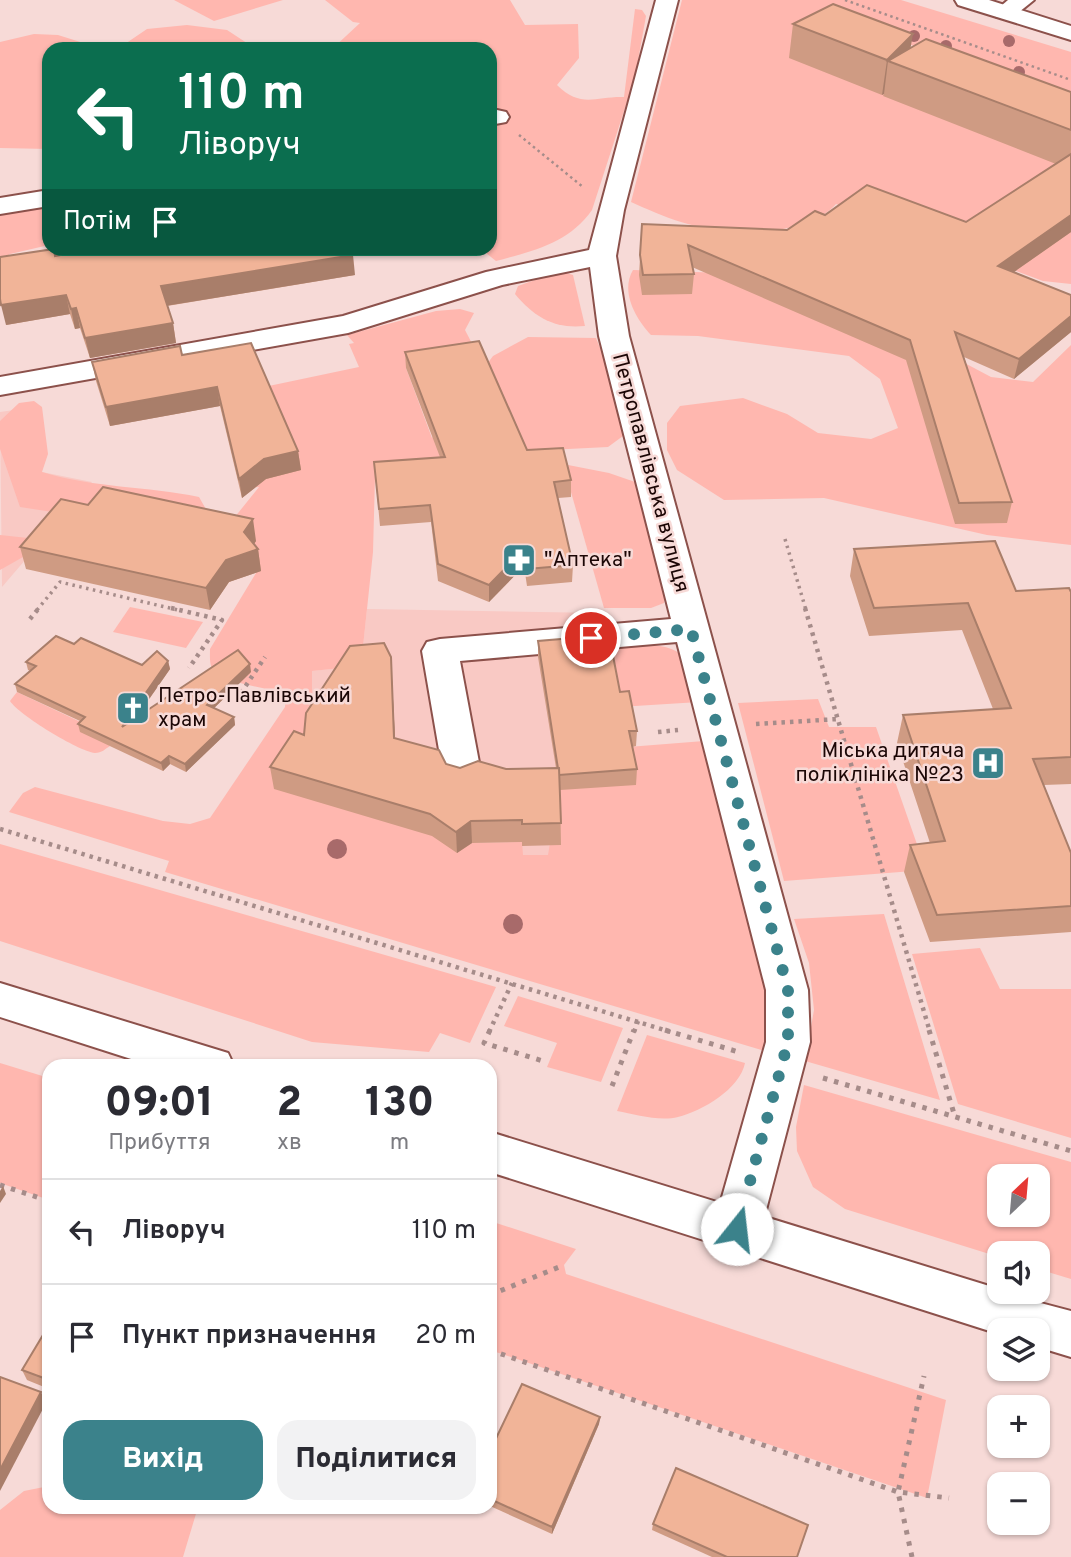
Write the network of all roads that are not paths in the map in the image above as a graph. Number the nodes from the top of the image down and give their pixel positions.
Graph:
1 (652, 0) edge
2 (667, 0) edge
3 (966, 0) edge
4 (1014, 6) edge
5 (1071, 33) edge
6 (42, 199) edge
7 (0, 206) edge
8 (602, 256) junction
9 (0, 386) edge
10 (691, 629) junction
11 (462, 773) edge
12 (0, 1000) edge
13 (190, 1059) edge
14 (497, 1154) edge
15 (737, 1229) junction
16 (1071, 1334) edge

1 - 2 street
2 - 8 street, Петропавлівська вулиця
3 - 4 street
4 - 5 street
6 - 7 street
8 - 9 street
8 - 10 street, Петропавлівська вулиця
10 - 11 street
10 - 15 street, Петропавлівська вулиця
12 - 13 street
14 - 15 street
15 - 16 street

